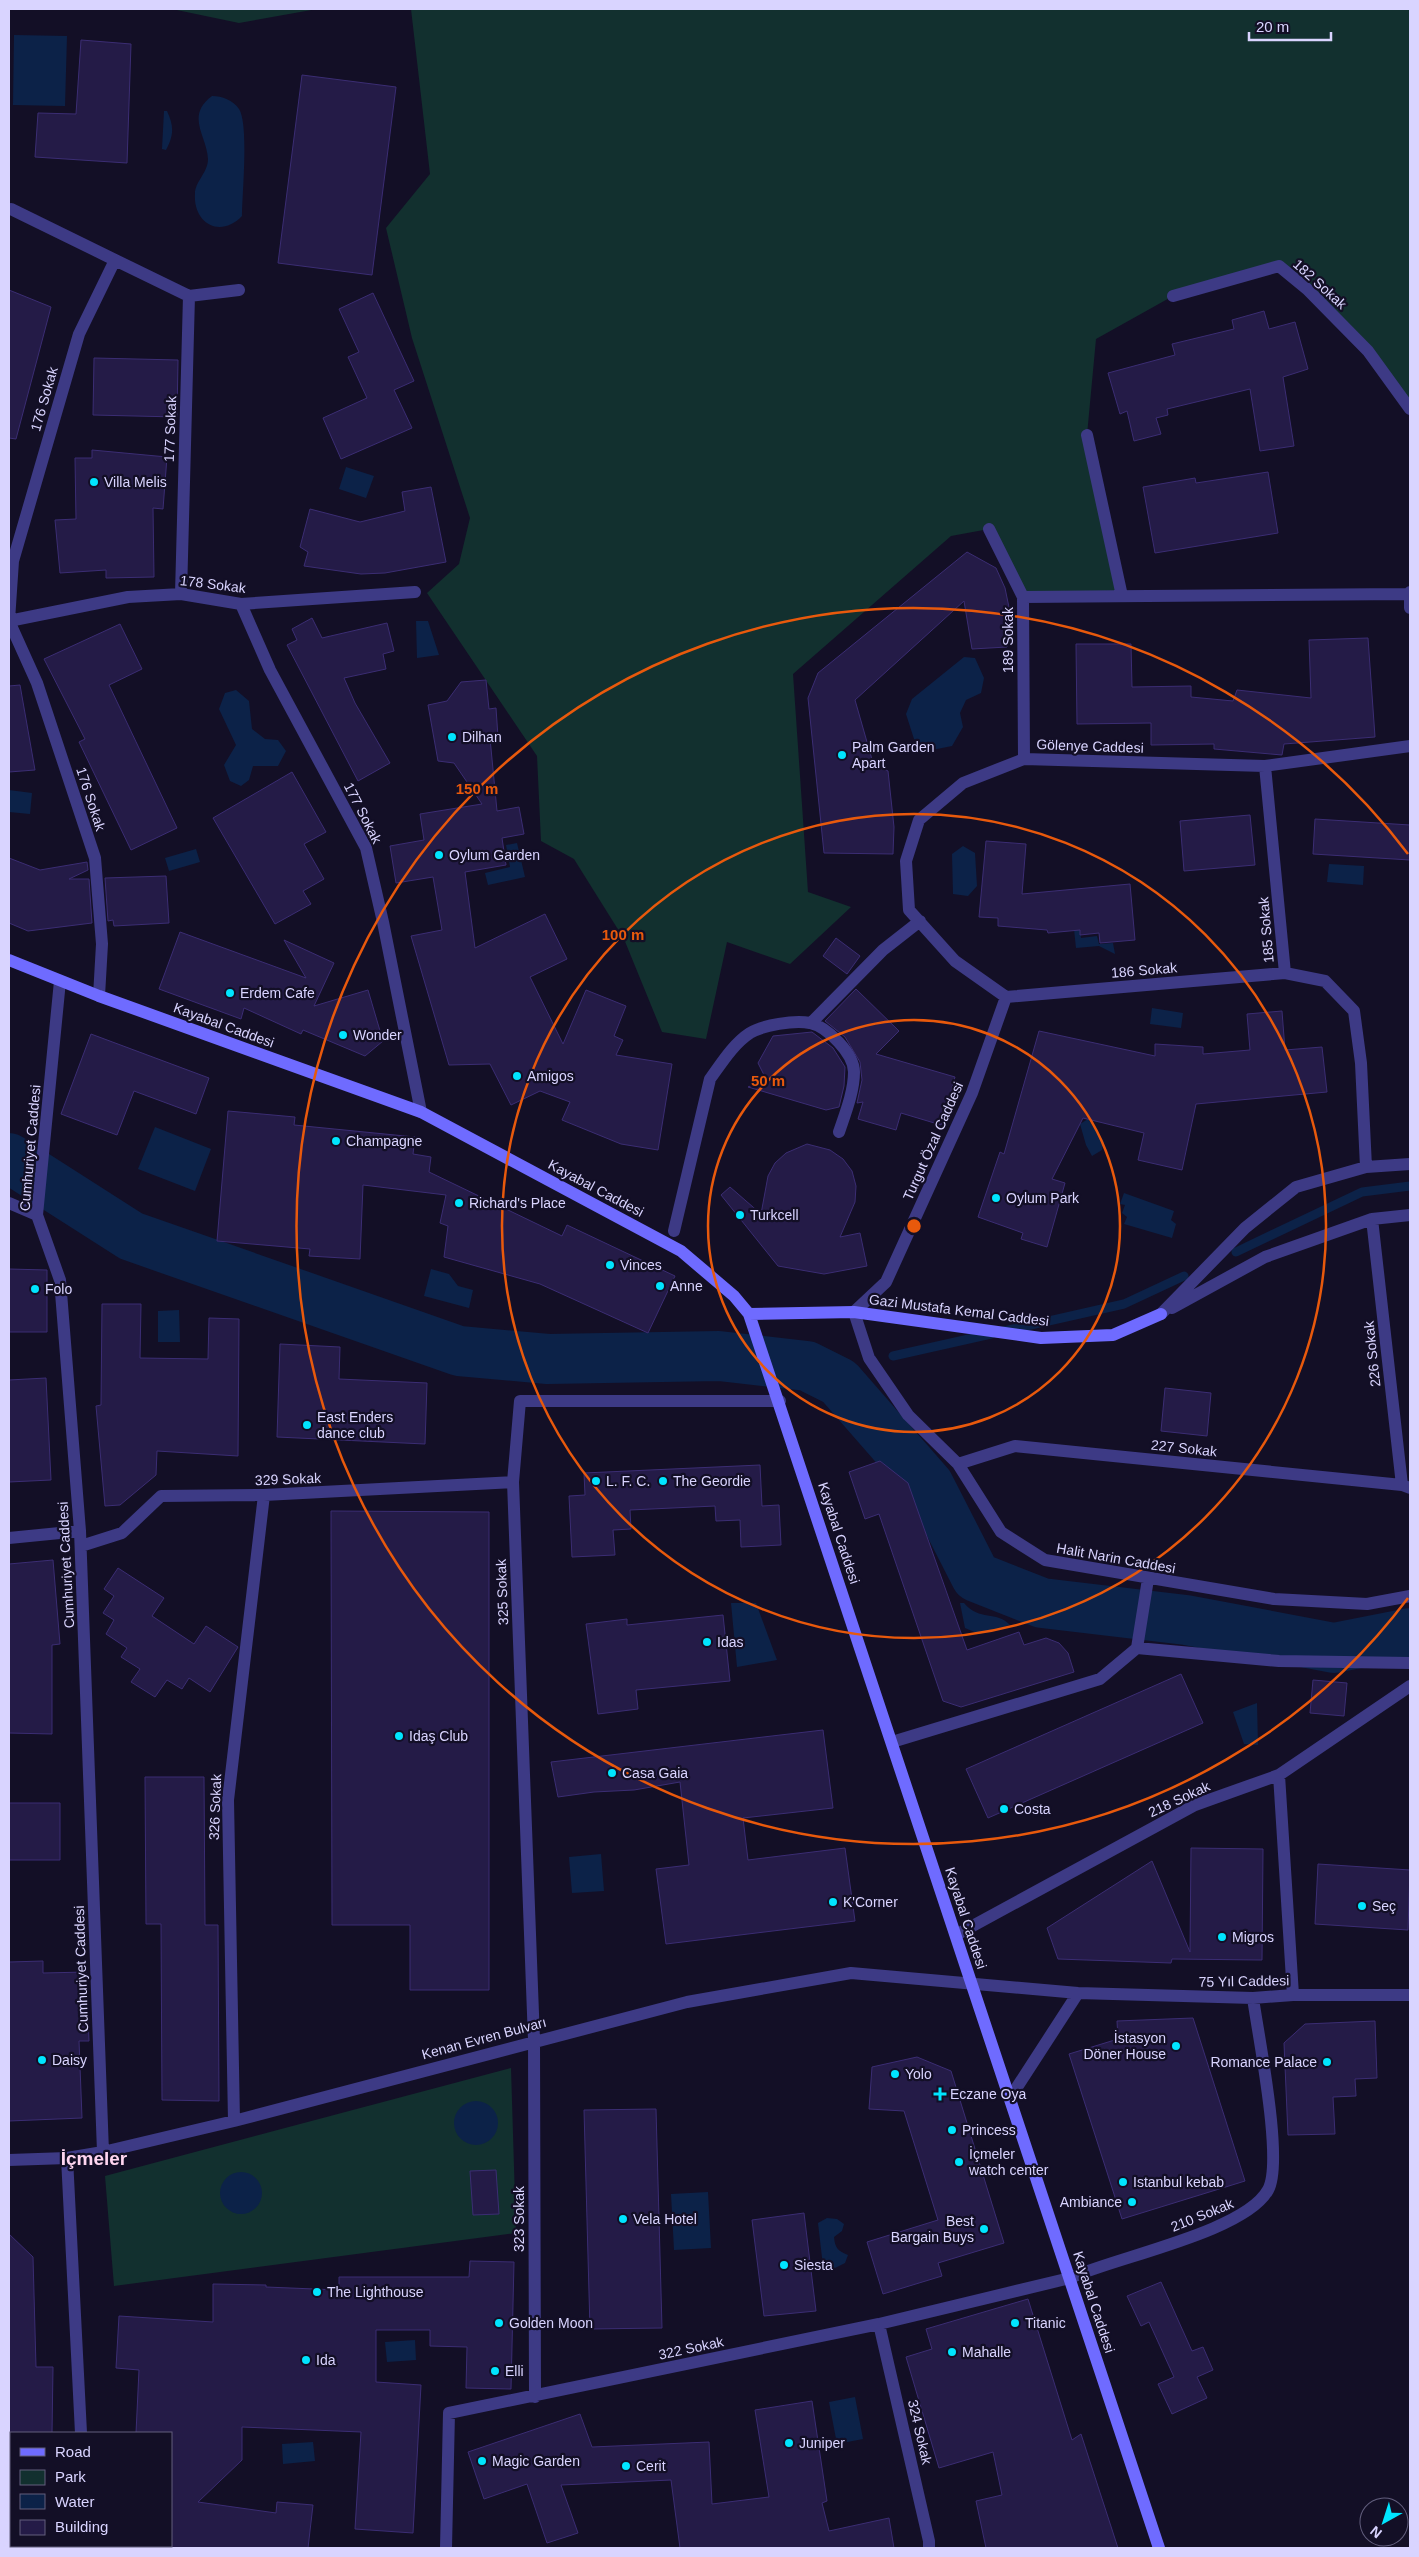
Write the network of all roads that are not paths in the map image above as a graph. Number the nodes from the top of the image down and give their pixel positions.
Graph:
1 (11, 209) dead end
2 (115, 260) junction
3 (239, 290) dead end
4 (189, 296) junction
5 (1173, 296) dead end
6 (1410, 409) edge
7 (1087, 435) dead end
8 (988, 529) dead end
9 (415, 592) dead end
10 (1409, 593) edge
11 (181, 594) junction
12 (1122, 596) junction
13 (1023, 597) junction
14 (241, 604) junction
15 (1410, 608) edge
16 (9, 620) edge
17 (1410, 746) edge
18 (1024, 759) junction
19 (1266, 766) junction
20 (920, 921) junction
21 (9, 960) edge
22 (1285, 973) junction
23 (60, 981) junction
24 (99, 996) junction
25 (1006, 997) junction
26 (811, 1023) junction
27 (421, 1112) junction
28 (839, 1132) dead end
29 (1410, 1164) edge
30 (1366, 1167) junction
31 (9, 1203) edge
32 (37, 1215) junction
33 (1410, 1215) edge
34 (1372, 1219) junction
35 (674, 1231) dead end
36 (854, 1312) junction
37 (750, 1314) junction
38 (1161, 1314) junction
39 (780, 1401) junction
40 (958, 1464) junction
41 (513, 1482) junction
42 (1406, 1487) edge
43 (264, 1495) junction
44 (80, 1531) junction
45 (9, 1538) edge
46 (81, 1546) junction
47 (1148, 1579) junction
48 (1410, 1596) edge
49 (1137, 1648) junction
50 (1410, 1663) edge
51 (1410, 1686) edge
52 (892, 1742) junction
53 (1279, 1775) junction
54 (956, 1935) junction
55 (972, 1982) junction
56 (1078, 1993) junction
57 (1293, 1995) junction
58 (1410, 1995) edge
59 (1253, 1998) junction
60 (534, 2040) junction
61 (1010, 2098) junction
62 (234, 2121) junction
63 (103, 2152) junction
64 (67, 2158) junction
65 (9, 2160) edge
66 (1070, 2278) junction
67 (879, 2324) junction
68 (535, 2397) junction
69 (81, 2432) edge
70 (446, 2548) edge
71 (929, 2548) edge
72 (1159, 2548) edge

1 - 2 street
2 - 4 street
2 - 16 street, 176 Sokak
3 - 4 street
4 - 11 street, 177 Sokak
5 - 6 street, 182 Sokak
7 - 12 street
8 - 13 street, 189 Sokak
9 - 14 street, 178 Sokak
10 - 12 street
10 - 15 street
11 - 14 street, 178 Sokak
11 - 16 street, 178 Sokak
12 - 13 street
13 - 18 street, 189 Sokak
14 - 27 street, 177 Sokak
16 - 24 street, 176 Sokak
17 - 19 street, Gölenye Caddesi
18 - 19 street, Gölenye Caddesi
18 - 20 street, Gölenye Caddesi
19 - 22 street, 185 Sokak
20 - 25 street, Gölenye Caddesi
20 - 26 street
21 - 23 street, Kayabal Caddesi
22 - 25 street, 186 Sokak
22 - 30 street, 185 Sokak
23 - 24 street, Kayabal Caddesi
23 - 32 street, Cumhuriyet Caddesi
24 - 27 street, Kayabal Caddesi
25 - 36 street, Turgut Özal Caddesi
26 - 28 street
26 - 35 street
27 - 37 street, Kayabal Caddesi
29 - 30 street, Gazi Mustafa Kemal Caddesi
30 - 38 street, Gazi Mustafa Kemal Caddesi
31 - 32 street
32 - 44 street, Cumhuriyet Caddesi
33 - 34 street, Gazi Mustafa Kemal Caddesi
34 - 38 street, Gazi Mustafa Kemal Caddesi
34 - 42 street, 226 Sokak
36 - 37 street, Gazi Mustafa Kemal Caddesi
36 - 38 street, Gazi Mustafa Kemal Caddesi
36 - 40 street, Halit Narin Caddesi
37 - 39 street, Kayabal Caddesi
39 - 41 street, 325 Sokak
39 - 52 street, Kayabal Caddesi
40 - 42 street, 227 Sokak
40 - 47 street, Halit Narin Caddesi
41 - 43 street, 329 Sokak
41 - 60 street, 325 Sokak
43 - 46 street, 329 Sokak
43 - 62 street, 326 Sokak
44 - 45 street
44 - 46 street, Cumhuriyet Caddesi
46 - 63 street, Cumhuriyet Caddesi
47 - 48 street, Halit Narin Caddesi
47 - 49 street
49 - 50 street
49 - 52 street
51 - 53 street, 218 Sokak
52 - 54 street, Kayabal Caddesi
53 - 54 street, 218 Sokak
53 - 57 street
54 - 55 street, Kayabal Caddesi
55 - 56 street, 75 Yıl Caddesi
55 - 60 street, Kenan Evren Bulvarı
55 - 61 street, Kayabal Caddesi
56 - 59 street, 75 Yıl Caddesi
56 - 61 street
57 - 58 street, 75 Yıl Caddesi
57 - 59 street, 75 Yıl Caddesi
59 - 66 street, 210 Sokak
60 - 62 street, Kenan Evren Bulvarı
60 - 68 street, 323 Sokak
61 - 66 street, Kayabal Caddesi
62 - 63 street, Kenan Evren Bulvarı
63 - 64 street, Kenan Evren Bulvarı
64 - 65 street, Kenan Evren Bulvarı
64 - 69 street
66 - 67 street, 322 Sokak
66 - 72 street, Kayabal Caddesi
67 - 68 street, 322 Sokak
67 - 71 street, 324 Sokak
68 - 70 street, 322 Sokak

